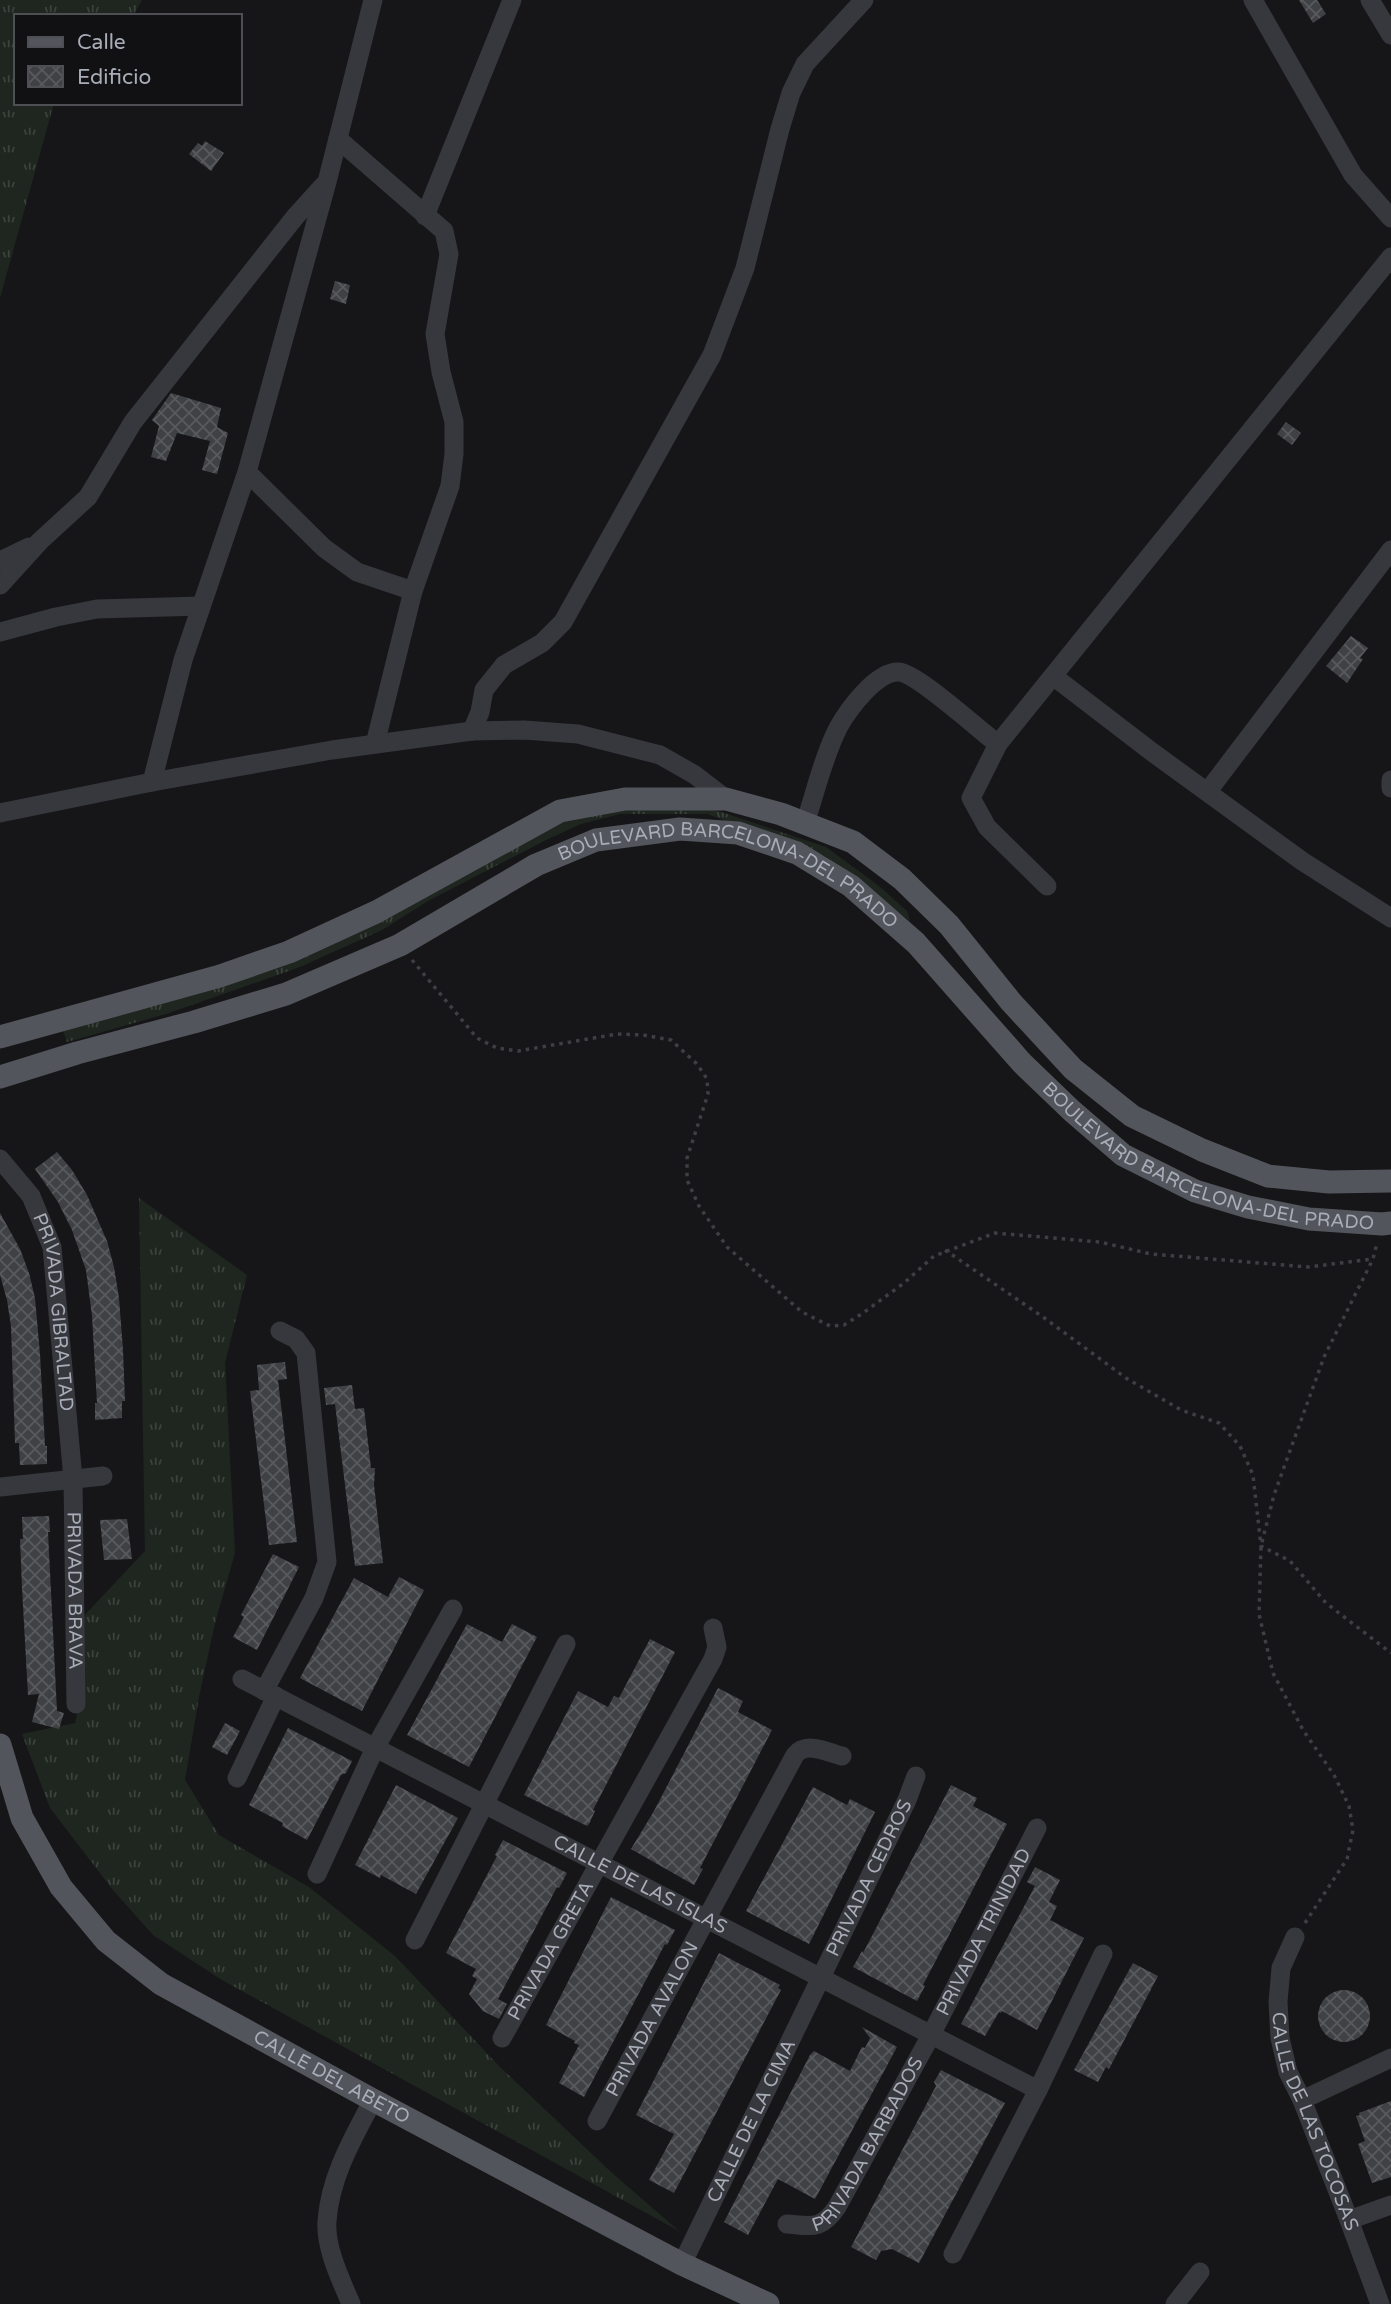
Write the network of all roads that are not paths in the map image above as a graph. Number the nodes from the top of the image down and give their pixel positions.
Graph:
1 (373, 0) edge
2 (512, 0) edge
3 (864, 0) edge
4 (1253, 0) edge
5 (1370, 0) edge
6 (1391, 35) edge
7 (338, 139) junction
8 (327, 182) junction
9 (425, 216) junction
10 (1391, 218) edge
11 (1391, 257) edge
12 (247, 472) junction
13 (40, 541) junction
14 (1391, 550) edge
15 (0, 561) edge
16 (0, 585) edge
17 (413, 591) junction
18 (201, 606) junction
19 (0, 632) edge
20 (1053, 676) junction
21 (472, 731) junction
22 (375, 744) junction
23 (998, 744) junction
24 (1391, 780) edge
25 (152, 782) junction
26 (1391, 788) edge
27 (1208, 791) junction
28 (726, 799) junction
29 (0, 813) edge
30 (805, 824) junction
31 (1046, 886) dead end
32 (1391, 918) edge
33 (949, 925) junction
34 (916, 943) junction
35 (0, 1037) edge
36 (0, 1077) edge
37 (0, 1159) edge
38 (1391, 1181) edge
39 (1386, 1223) edge
40 (280, 1331) dead end
41 (103, 1476) dead end
42 (73, 1479) junction
43 (0, 1487) edge
44 (453, 1609) dead end
45 (713, 1628) dead end
46 (566, 1644) dead end
47 (242, 1679) dead end
48 (270, 1693) junction
49 (76, 1704) dead end
50 (0, 1745) edge
51 (375, 1748) junction
52 (842, 1756) dead end
53 (916, 1776) dead end
54 (237, 1778) dead end
55 (485, 1805) junction
56 (1037, 1828) dead end
57 (599, 1864) junction
58 (317, 1874) dead end
59 (706, 1919) junction
60 (1295, 1937) road end
61 (415, 1940) dead end
62 (1102, 1954) dead end
63 (821, 1978) junction
64 (930, 2035) junction
65 (502, 2038) dead end
66 (1391, 2058) edge
67 (1038, 2090) junction
68 (373, 2100) junction
69 (1302, 2100) junction
70 (597, 2121) dead end
71 (1391, 2205) edge
72 (1349, 2220) junction
73 (788, 2224) dead end
74 (953, 2254) dead end
75 (682, 2264) junction
76 (1200, 2272) dead end
77 (351, 2304) edge
78 (768, 2304) edge
79 (1175, 2304) edge
80 (1380, 2304) edge

1 - 7 street
2 - 9 street
3 - 21 street
4 - 10 street
5 - 6 street
7 - 8 street
7 - 9 street
8 - 12 street
8 - 13 street
9 - 17 street
11 - 20 street
12 - 17 street
12 - 18 street
13 - 15 street
13 - 16 street
14 - 27 street
17 - 22 street
18 - 19 street
18 - 25 street
20 - 23 street
20 - 27 street
21 - 22 street
21 - 28 street
22 - 25 street
23 - 30 street
23 - 31 street
24 - 26 street
25 - 29 street
27 - 32 street
28 - 30 main road, BOULEVARD BARCELONA-DEL PRADO
28 - 35 main road, BOULEVARD BARCELONA-DEL PRADO
30 - 33 main road, BOULEVARD BARCELONA-DEL PRADO
33 - 34 main road
33 - 38 main road, BOULEVARD BARCELONA-DEL PRADO
34 - 36 main road, BOULEVARD BARCELONA-DEL PRADO
34 - 39 main road, BOULEVARD BARCELONA-DEL PRADO
37 - 42 street, PRIVADA GIBRALTAD
40 - 48 street
41 - 42 street
42 - 43 street
42 - 49 street, PRIVADA BRAVA
44 - 51 street
45 - 57 street, PRIVADA GRETA
46 - 55 street
47 - 48 street, CALLE DE LAS ISLAS
48 - 51 street, CALLE DE LAS ISLAS
48 - 54 street
50 - 68 main road, CALLE DEL ABETO
51 - 55 street, CALLE DE LAS ISLAS
51 - 58 street
52 - 59 street, PRIVADA AVALON
53 - 63 street, PRIVADA CEDROS
55 - 57 street, CALLE DE LAS ISLAS
55 - 61 street
56 - 64 street, PRIVADA TRINIDAD
57 - 59 street, CALLE DE LAS ISLAS
57 - 65 street, PRIVADA GRETA
59 - 63 street, CALLE DE LAS ISLAS
59 - 70 street, PRIVADA AVALON
60 - 69 street, CALLE DE LAS TOCOSAS
62 - 67 street
63 - 64 street, CALLE DE LAS ISLAS
63 - 75 street, CALLE DE LA CIMA
64 - 67 street, CALLE DE LAS ISLAS
64 - 73 street, PRIVADA BARBADOS
66 - 69 street
67 - 74 street
68 - 75 main road, CALLE DEL ABETO
68 - 77 street
69 - 72 street, CALLE DE LAS TOCOSAS
71 - 72 street
72 - 80 street, CALLE DE LAS TOCOSAS
75 - 78 main road, CALLE DEL ABETO
76 - 79 street

